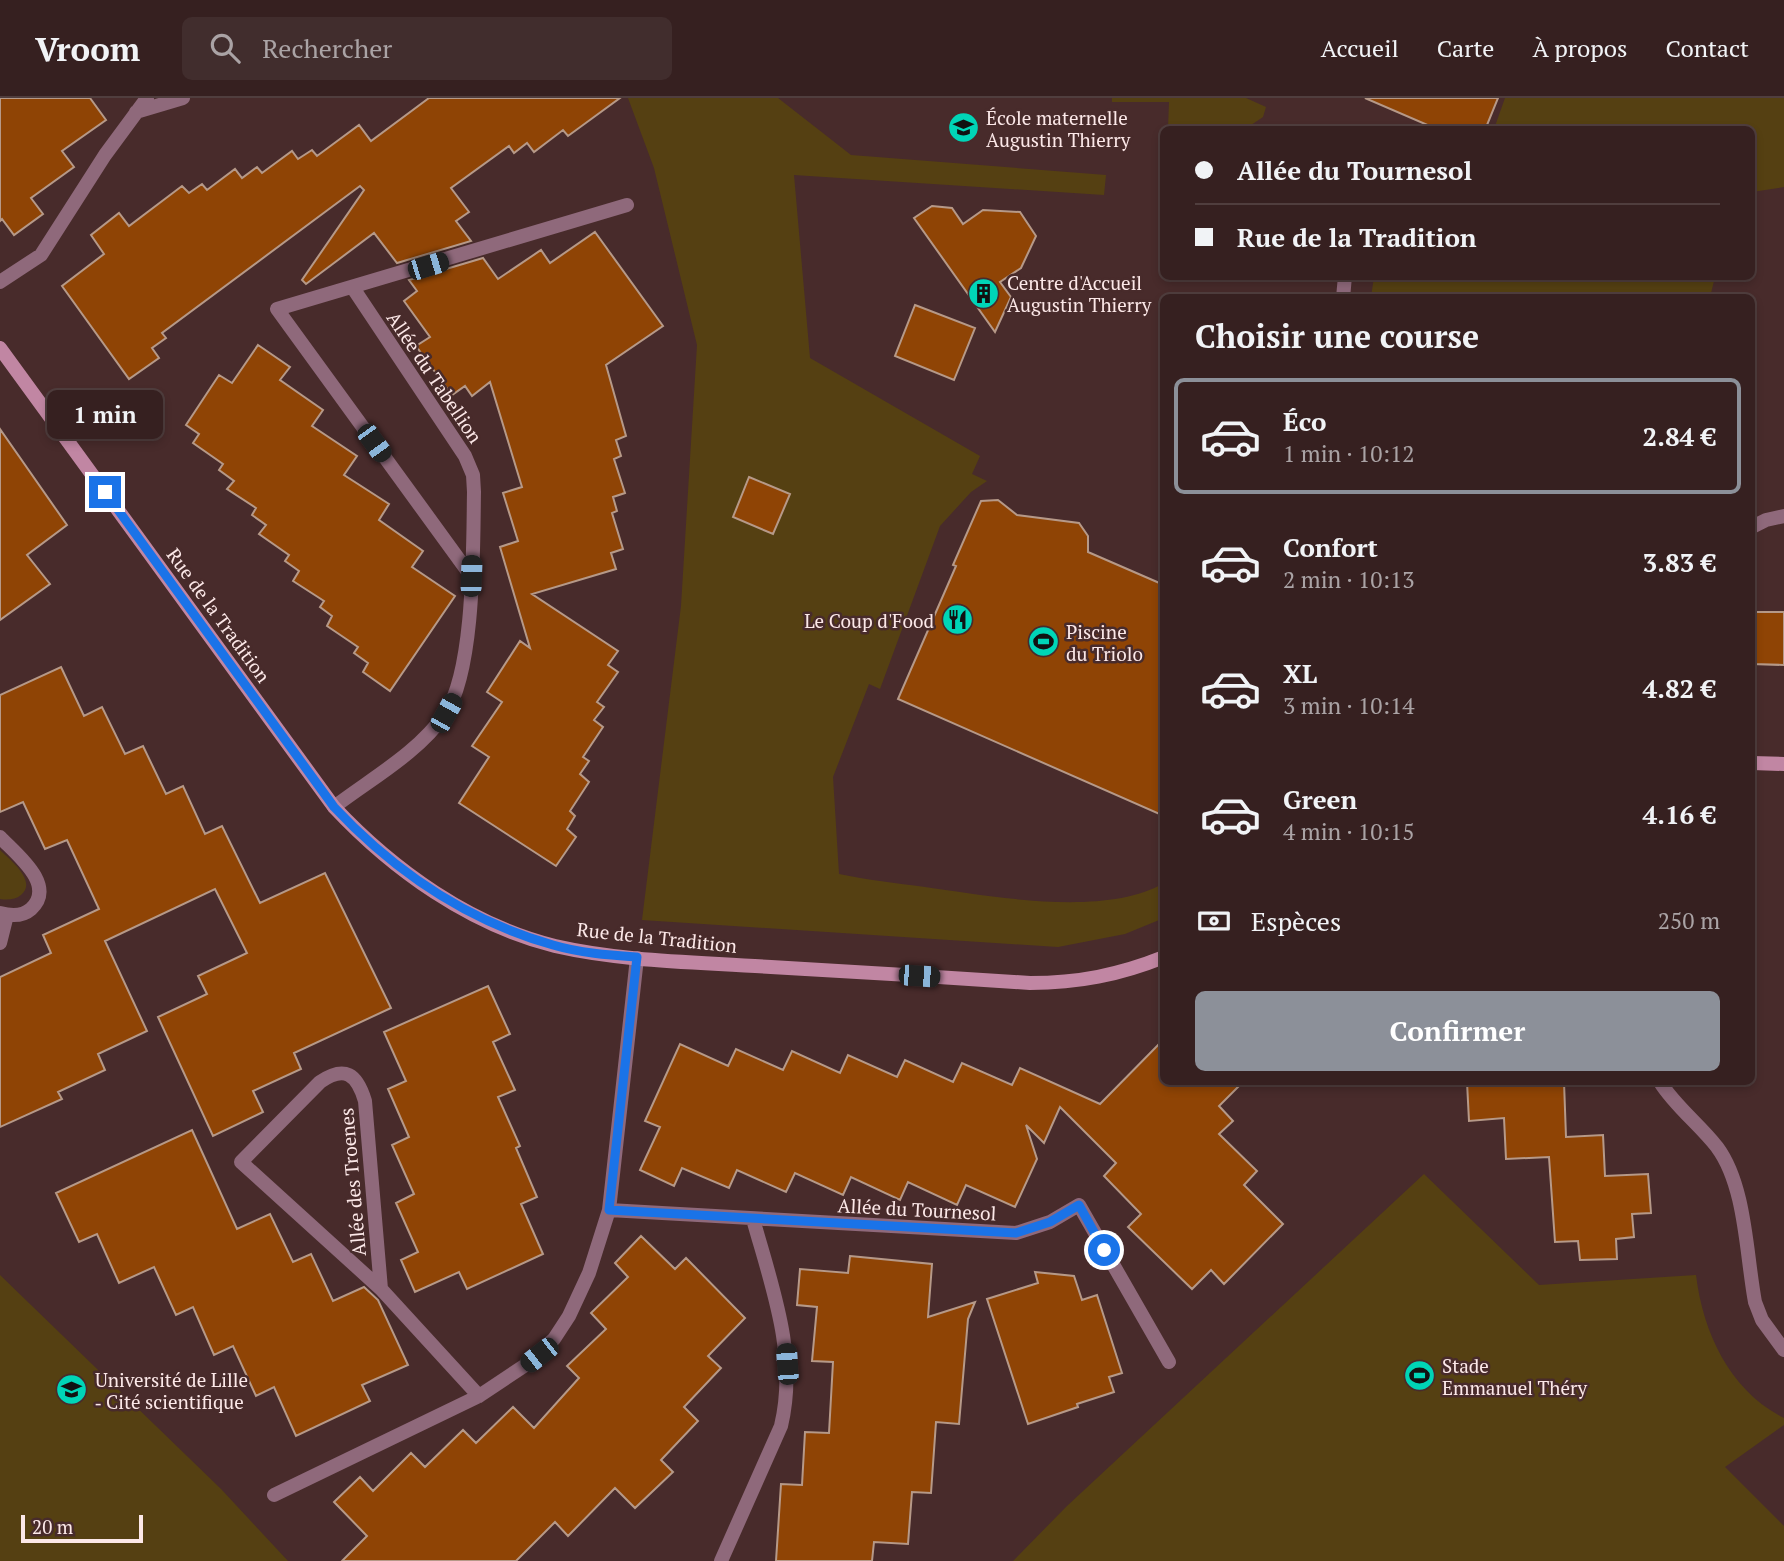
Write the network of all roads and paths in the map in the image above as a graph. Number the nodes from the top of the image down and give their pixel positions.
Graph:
1 (147, 98) edge
2 (183, 98) edge
3 (136, 113) junction
4 (627, 205) dead end
5 (0, 282) edge
6 (353, 288) junction
7 (2, 356) edge
8 (1784, 516) edge
9 (1755, 526) edge
10 (471, 576) junction
11 (1755, 763) edge
12 (1784, 764) edge
13 (334, 807) junction
14 (0, 837) edge
15 (4, 914) edge
16 (0, 943) edge
17 (637, 957) junction
18 (1160, 958) edge
19 (1663, 1085) edge
20 (609, 1210) junction
21 (753, 1219) junction
22 (381, 1289) junction
23 (1784, 1350) edge
24 (1169, 1362) dead end
25 (479, 1396) junction
26 (274, 1495) dead end
27 (721, 1561) edge

1 - 3 street
2 - 3 street
3 - 5 street
4 - 6 street
6 - 10 street, Allée du Tabellion
6 - 10 street
7 - 13 street, Rue de la Tradition
8 - 9 street
10 - 13 street, Allée du Tabellion
11 - 12 street
13 - 17 street, Rue de la Tradition
14 - 15 street
15 - 16 street
17 - 18 street, Rue de la Tradition
17 - 20 street
19 - 23 street
20 - 21 street, Allée du Tournesol
20 - 25 street
21 - 24 street, Allée du Tournesol
21 - 27 street
22 - 22 street, Allée des Troenes
22 - 25 street, Allée des Troenes
25 - 26 street

